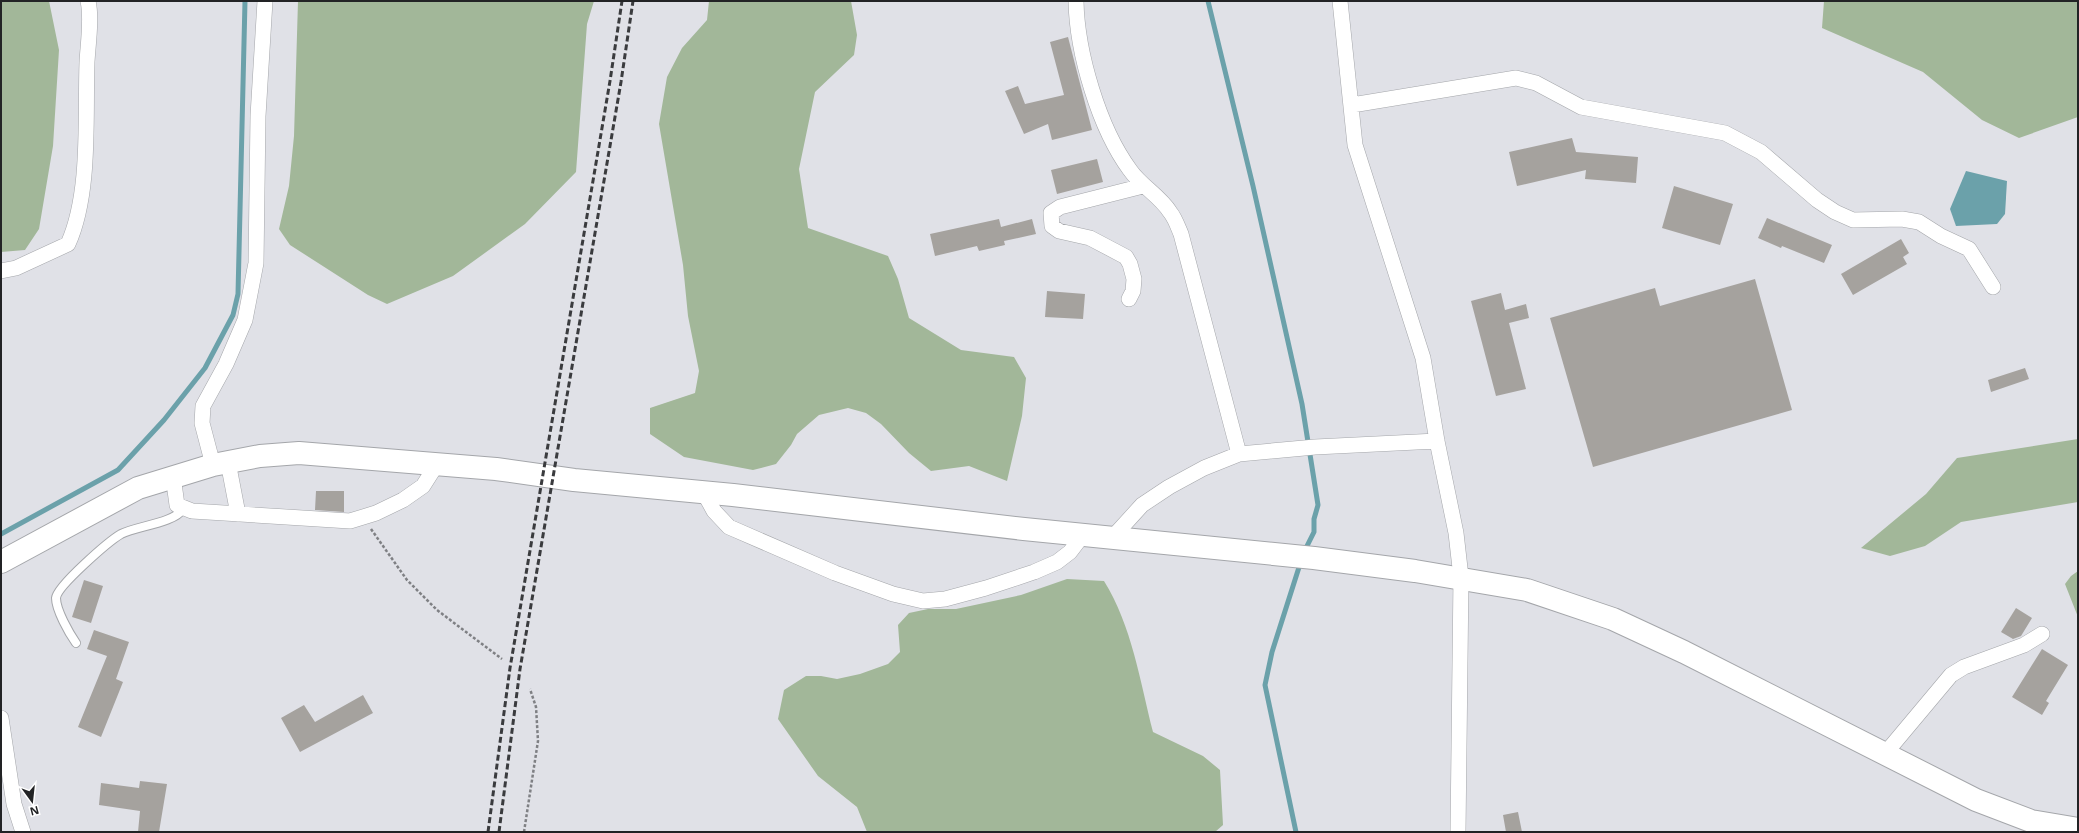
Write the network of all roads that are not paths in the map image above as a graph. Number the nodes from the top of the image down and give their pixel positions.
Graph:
1 (88, 1) edge
2 (265, 1) edge
3 (1076, 1) edge
4 (1340, 1) edge
5 (1352, 105) junction
6 (1143, 186) junction
7 (1, 271) edge
8 (1994, 287) dead end
9 (1129, 299) dead end
10 (1437, 441) junction
11 (1239, 454) junction
12 (220, 463) junction
13 (437, 464) junction
14 (173, 476) junction
15 (704, 493) junction
16 (183, 509) junction
17 (238, 514) junction
18 (1083, 535) junction
19 (1112, 538) junction
20 (1, 562) edge
21 (1461, 577) junction
22 (2042, 634) dead end
23 (76, 643) dead end
24 (1, 718) edge
25 (1884, 755) junction
26 (2078, 829) edge
27 (23, 832) edge
28 (1458, 832) edge

1 - 7 street
2 - 12 street
3 - 6 street
4 - 5 street
5 - 8 street
5 - 10 street
6 - 9 street
6 - 11 street
10 - 11 street
10 - 21 street
11 - 19 street
12 - 13 street
12 - 14 street
12 - 17 street
13 - 15 street
13 - 17 street
14 - 16 street
14 - 20 street
15 - 18 street
15 - 18 street
16 - 17 street
16 - 23 lane
18 - 19 street
19 - 21 street
21 - 25 street
21 - 28 street
22 - 25 street
24 - 27 street
25 - 26 street

